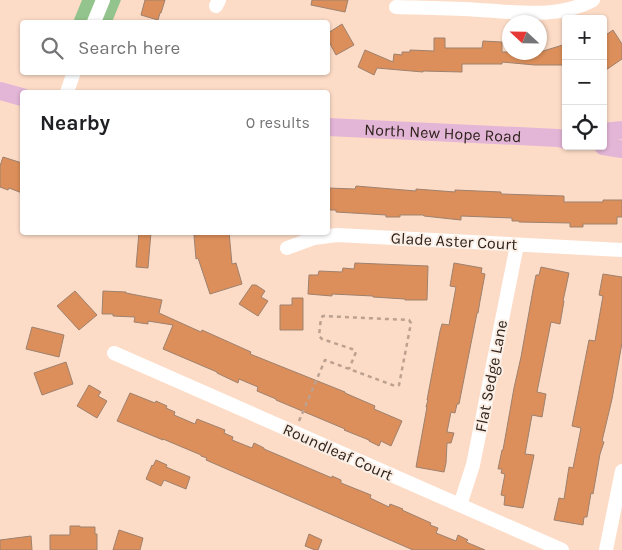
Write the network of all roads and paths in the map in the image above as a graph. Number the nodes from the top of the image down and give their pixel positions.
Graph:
1 (102, 0) edge
2 (593, 0) edge
3 (396, 7) dead end
4 (95, 20) edge
5 (73, 75) edge
6 (69, 90) edge
7 (0, 91) edge
8 (20, 96) edge
9 (330, 127) edge
10 (622, 130) edge
11 (607, 132) edge
12 (562, 138) edge
13 (607, 147) edge
14 (622, 149) edge
15 (516, 245) junction
16 (287, 248) dead end
17 (622, 250) edge
18 (114, 354) dead end
19 (349, 369) junction
20 (298, 423) dead end
21 (622, 471) edge
22 (460, 505) junction
23 (562, 550) edge
24 (606, 550) edge

1 - 4 street
2 - 3 street
5 - 6 street
7 - 8 main road
9 - 12 main road, North New Hope Road
10 - 11 main road
13 - 14 main road
15 - 16 street, Glade Aster Court
15 - 17 street, Glade Aster Court
15 - 22 street, Flat Sedge Lane
18 - 22 street, Roundleaf Court
19 - 19 path
19 - 20 path
21 - 24 street
22 - 23 street, Roundleaf Court

